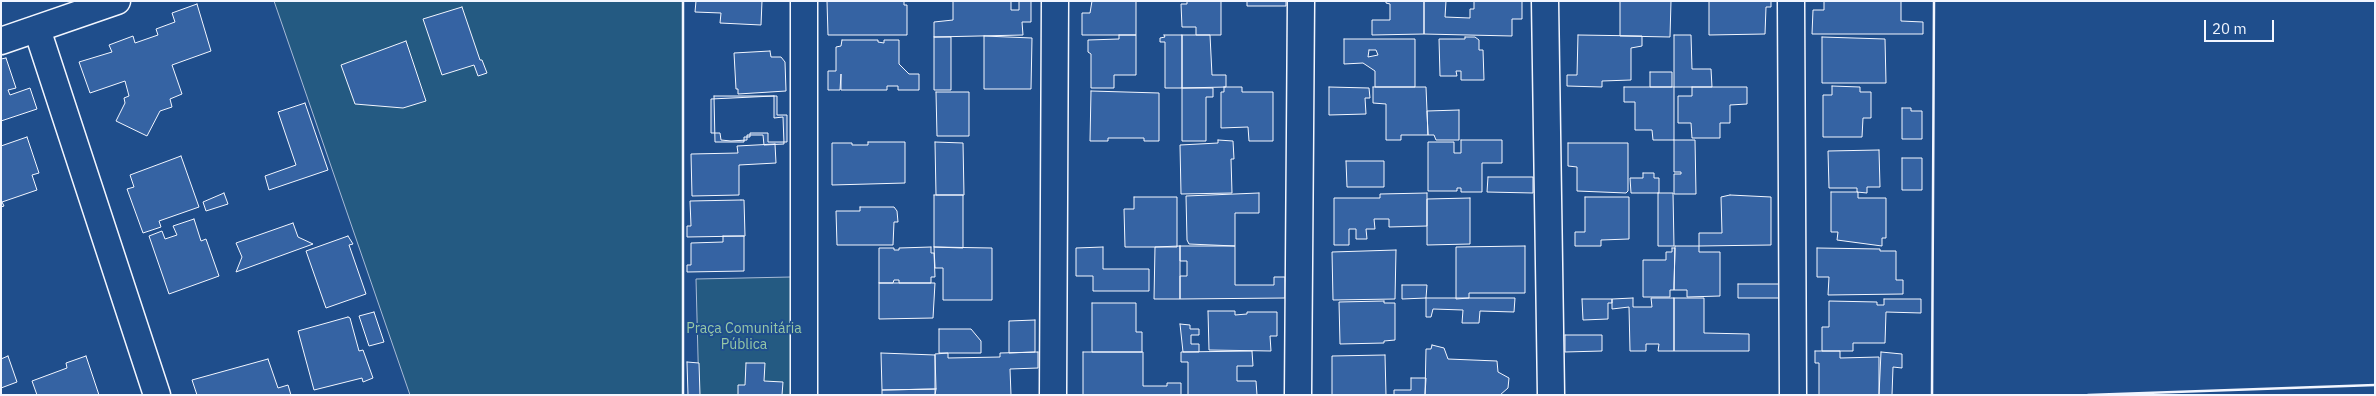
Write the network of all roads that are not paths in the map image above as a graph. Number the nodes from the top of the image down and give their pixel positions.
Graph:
1 (117, 1) edge
2 (804, 1) edge
3 (1055, 1) edge
4 (1301, 1) edge
5 (1545, 1) edge
6 (1791, 1) edge
7 (36, 29) junction
8 (1, 41) edge
9 (157, 395) edge
10 (804, 395) edge
11 (1052, 395) edge
12 (1298, 395) edge
13 (1551, 395) edge
14 (1793, 395) edge

1 - 7 street
2 - 10 street
3 - 11 street
4 - 12 street
5 - 13 street
6 - 14 street
7 - 8 street
7 - 9 street

